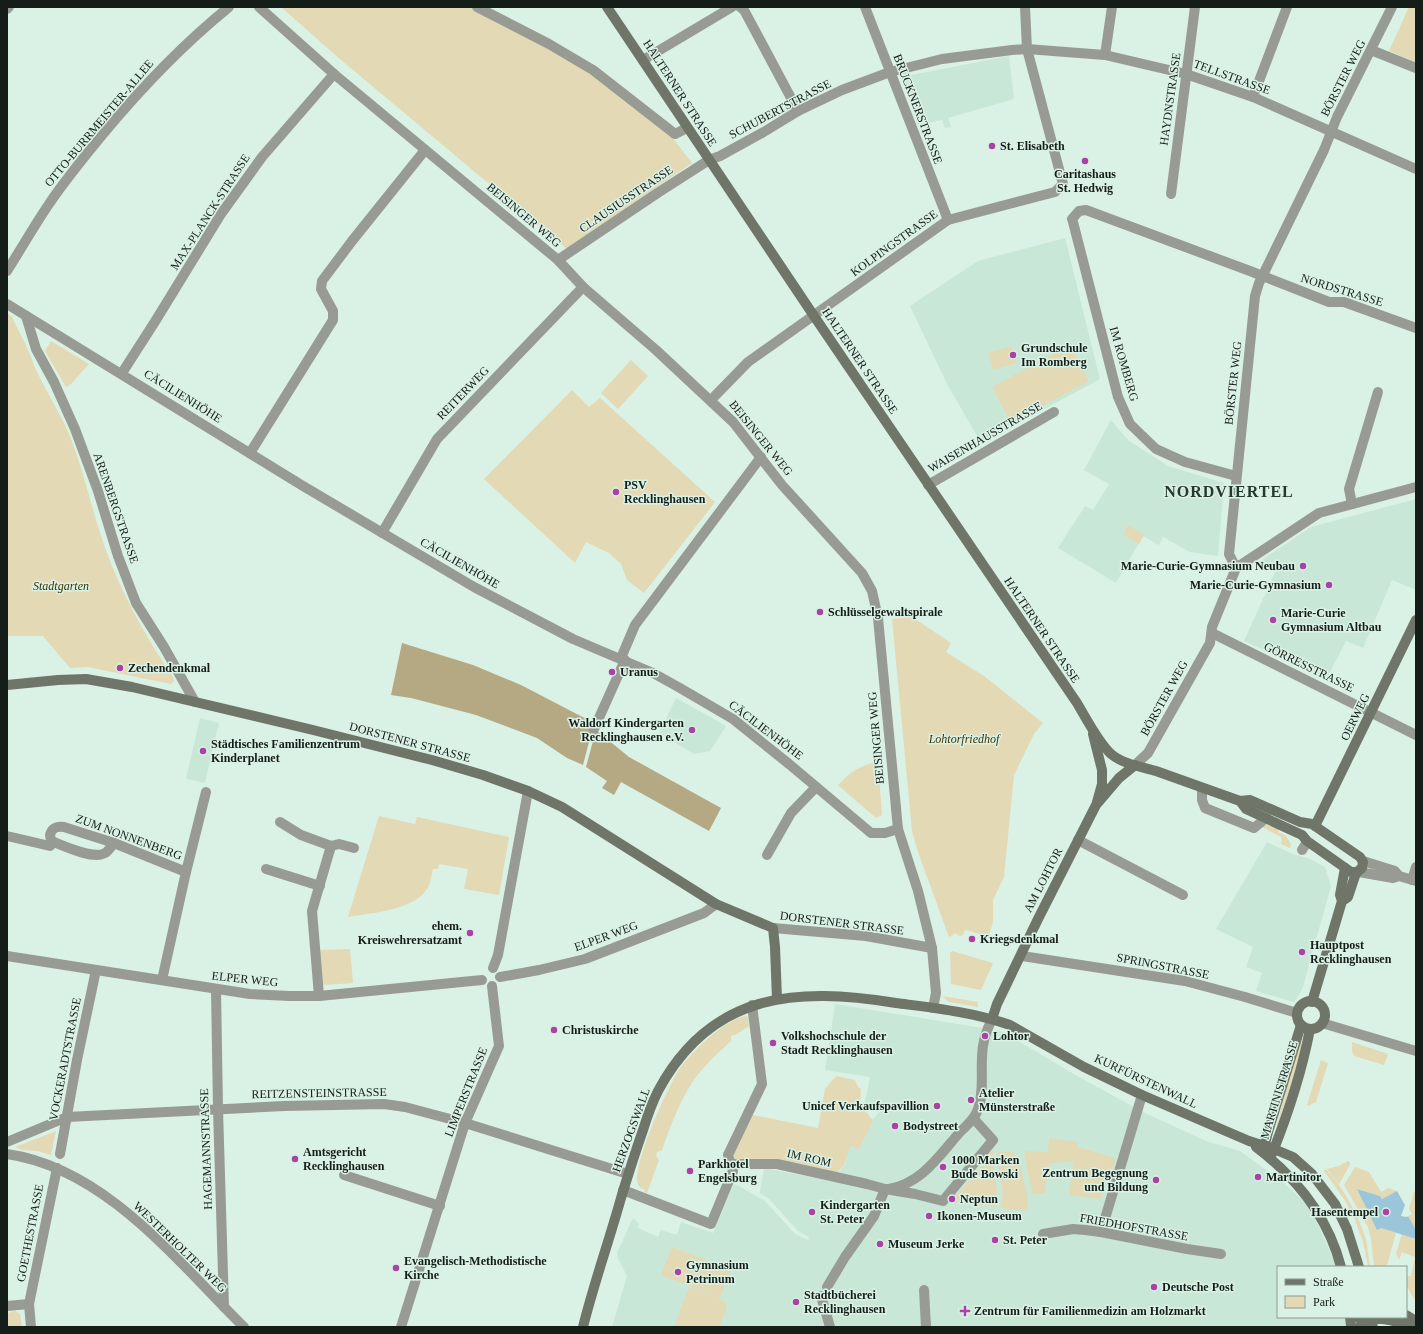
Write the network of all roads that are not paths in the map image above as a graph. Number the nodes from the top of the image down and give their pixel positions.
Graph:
1 (9, 7) edge
2 (228, 7) edge
3 (258, 7) edge
4 (477, 7) edge
5 (607, 7) edge
6 (732, 7) edge
7 (740, 7) edge
8 (865, 7) edge
9 (1025, 7) edge
10 (1112, 7) edge
11 (1196, 7) edge
12 (1287, 7) edge
13 (1392, 7) edge
14 (7, 9) edge
15 (1028, 49) junction
16 (1371, 50) junction
17 (1105, 54) junction
18 (643, 60) junction
19 (1416, 68) edge
20 (890, 72) junction
21 (334, 74) junction
22 (1186, 74) junction
23 (1253, 97) junction
24 (798, 111) junction
25 (687, 128) junction
26 (1330, 132) junction
27 (425, 150) junction
28 (709, 160) junction
29 (1416, 169) edge
30 (1171, 194) dead end
31 (948, 220) junction
32 (558, 260) junction
33 (7, 271) edge
34 (1262, 276) junction
35 (583, 287) junction
36 (7, 304) edge
37 (26, 316) junction
38 (814, 316) junction
39 (1416, 328) edge
40 (122, 373) junction
41 (1378, 392) dead end
42 (711, 400) junction
43 (1054, 412) dead end
44 (250, 453) junction
45 (761, 457) junction
46 (1236, 476) junction
47 (928, 484) junction
48 (1416, 487) edge
49 (1352, 504) junction
50 (382, 533) junction
51 (1236, 568) junction
52 (1416, 620) edge
53 (1212, 633) junction
54 (623, 659) junction
55 (7, 685) edge
56 (195, 702) junction
57 (1372, 712) junction
58 (594, 729) dead end
59 (1093, 730) junction
60 (1416, 735) edge
61 (1135, 765) junction
62 (816, 787) junction
63 (1202, 788) junction
64 (528, 790) junction
65 (206, 792) dead end
66 (1240, 801) junction
67 (1096, 805) junction
68 (1266, 818) junction
69 (280, 822) dead end
70 (1311, 825) junction
71 (898, 829) junction
72 (7, 836) edge
73 (1078, 840) junction
74 (51, 841) junction
75 (1304, 842) junction
76 (114, 843) junction
77 (331, 846) junction
78 (354, 848) dead end
79 (767, 855) dead end
80 (1363, 861) junction
81 (1416, 867) edge
82 (266, 868) dead end
83 (1345, 868) junction
84 (186, 872) junction
85 (1357, 872) junction
86 (1399, 876) junction
87 (1414, 880) edge
88 (320, 886) junction
89 (1183, 895) dead end
90 (1342, 901) junction
91 (716, 904) junction
92 (773, 928) junction
93 (932, 948) junction
94 (7, 956) edge
95 (1022, 956) junction
96 (493, 968) junction
97 (96, 970) junction
98 (500, 977) junction
99 (162, 980) junction
100 (482, 980) junction
101 (492, 986) junction
102 (216, 989) junction
103 (319, 996) junction
104 (777, 999) junction
105 (1312, 1002) junction
106 (752, 1005) junction
107 (933, 1008) junction
108 (1297, 1013) junction
109 (992, 1019) junction
110 (1322, 1023) junction
111 (1301, 1025) junction
112 (1310, 1029) junction
113 (1416, 1051) edge
114 (1142, 1095) junction
115 (218, 1109) junction
116 (67, 1117) junction
117 (974, 1119) junction
118 (465, 1124) junction
119 (7, 1142) edge
120 (1268, 1151) junction
121 (7, 1154) edge
122 (60, 1154) dead end
123 (730, 1160) junction
124 (56, 1168) junction
125 (628, 1174) junction
126 (344, 1175) dead end
127 (885, 1189) junction
128 (623, 1190) junction
129 (440, 1206) junction
130 (1101, 1232) junction
131 (1043, 1234) dead end
132 (1221, 1254) dead end
133 (1341, 1266) edge
134 (1360, 1266) edge
135 (827, 1287) dead end
136 (924, 1290) dead end
137 (821, 1296) dead end
138 (29, 1304) junction
139 (7, 1306) edge
140 (224, 1307) junction
141 (1407, 1316) edge
142 (1416, 1321) edge
143 (1359, 1323) edge
144 (31, 1327) edge
145 (244, 1327) edge
146 (401, 1327) edge
147 (583, 1327) edge
148 (830, 1327) edge
149 (926, 1327) edge
150 (1414, 1327) edge

1 - 14 street
2 - 33 street, OTTO-BURRMEISTER-ALLEE
3 - 21 street, BEISINGER WEG
4 - 25 street
5 - 18 main road, HALTERNER STRASSE
6 - 18 street
7 - 24 street
8 - 20 street, BRUCKNERSTRASSE
9 - 15 street
10 - 17 street
11 - 22 street, HAYDNSTRASSE
12 - 23 street
13 - 16 street, BÖRSTER WEG
15 - 17 street, TELLSTRASSE
15 - 20 street, SCHUBERTSTRASSE
15 - 31 street, KOLPINGSTRASSE
16 - 19 street
16 - 26 street, BÖRSTER WEG
17 - 22 street, TELLSTRASSE
18 - 25 main road, HALTERNER STRASSE
20 - 24 street, SCHUBERTSTRASSE
20 - 31 street, BRUCKNERSTRASSE
21 - 27 street, BEISINGER WEG
21 - 40 street, MAX-PLANCK-STRASSE
22 - 23 street, TELLSTRASSE
22 - 30 street, HAYDNSTRASSE
23 - 26 street, TELLSTRASSE
24 - 28 street, SCHUBERTSTRASSE
25 - 28 main road, HALTERNER STRASSE
26 - 29 street, TELLSTRASSE
26 - 34 street, BÖRSTER WEG
27 - 32 street, BEISINGER WEG
27 - 44 street
28 - 32 street, CLAUSIUSSTRASSE
28 - 38 main road, HALTERNER STRASSE
31 - 38 street, KOLPINGSTRASSE
32 - 35 street, BEISINGER WEG
34 - 39 street, NORDSTRASSE
34 - 46 street, BÖRSTER WEG
34 - 46 street, IM ROMBERG
35 - 42 street, BEISINGER WEG
35 - 50 street, REITERWEG
36 - 37 street, CÄCILIENHÖHE
37 - 40 street, CÄCILIENHÖHE
37 - 56 street, ARENBERGSTRASSE
38 - 42 street, KOLPINGSTRASSE
38 - 47 main road, HALTERNER STRASSE
40 - 44 street, CÄCILIENHÖHE
41 - 49 street
42 - 45 street, BEISINGER WEG
43 - 47 street, WAISENHAUSSTRASSE
44 - 50 street, CÄCILIENHÖHE
45 - 54 street
45 - 71 street, BEISINGER WEG
46 - 51 street, BÖRSTER WEG
47 - 59 main road, HALTERNER STRASSE
48 - 49 street
49 - 51 street
50 - 54 street, CÄCILIENHÖHE
51 - 53 street, BÖRSTER WEG
52 - 57 main road, OERWEG
53 - 57 street, GÖRRESSTRASSE
53 - 61 street, BÖRSTER WEG
54 - 58 street
54 - 62 street, CÄCILIENHÖHE
55 - 56 main road, DORSTENER STRASSE
56 - 64 main road, DORSTENER STRASSE
57 - 60 street, GÖRRESSTRASSE
57 - 70 main road, OERWEG
59 - 61 main road, HALTERNER STRASSE
59 - 67 main road, HALTERNER STRASSE
61 - 63 main road, HALTERNER STRASSE
61 - 67 main road, AM LOHTOR
62 - 71 street, CÄCILIENHÖHE
62 - 79 street
63 - 66 main road, HALTERNER STRASSE
63 - 68 street
64 - 91 main road, DORSTENER STRASSE
64 - 96 street
65 - 84 street, ZUM NONNENBERG
66 - 68 main road
66 - 70 main road
67 - 73 main road, AM LOHTOR
68 - 75 main road
69 - 77 street
70 - 75 main road, OERWEG
70 - 80 main road
71 - 93 street, BEISINGER WEG
72 - 74 street
73 - 89 street
73 - 95 main road, AM LOHTOR
74 - 76 street
74 - 76 street, ZUM NONNENBERG
75 - 83 main road
76 - 84 street, ZUM NONNENBERG
77 - 78 street
77 - 88 street
80 - 85 main road
80 - 86 street
81 - 87 street
82 - 88 street
83 - 85 main road
83 - 90 main road
84 - 99 street, ZUM NONNENBERG
85 - 86 street
85 - 90 main road
86 - 87 street
88 - 103 street
90 - 105 main road
91 - 92 main road, DORSTENER STRASSE
91 - 98 street, ELPER WEG
92 - 93 street, DORSTENER STRASSE
92 - 104 main road, DORSTENER STRASSE
93 - 107 street, BEISINGER WEG
94 - 97 street, ELPER WEG
95 - 108 street, SPRINGSTRASSE
95 - 109 main road, AM LOHTOR
96 - 98 street
96 - 100 street
97 - 99 street, ELPER WEG
97 - 116 street, VOCKERADTSTRASSE
98 - 101 street
99 - 102 street, ELPER WEG
100 - 101 street
100 - 103 street, ELPER WEG
101 - 118 street, LIMPERSTRASSE
102 - 103 street, ELPER WEG
102 - 115 street, HAGEMANNSTRASSE
104 - 106 main road, HERZOGSWALL
104 - 107 main road, HERZOGSWALL
105 - 108 main road
105 - 110 main road
106 - 123 street
106 - 125 main road, HERZOGSWALL
107 - 109 main road, HERZOGSWALL
108 - 111 main road, MARTINISTRASSE
109 - 114 main road, KURFÜRSTENWALL
109 - 117 street
110 - 112 main road, MARTINISTRASSE
110 - 113 street
111 - 112 main road, MARTINISTRASSE
111 - 120 main road, MARTINISTRASSE
112 - 120 main road, MARTINISTRASSE
114 - 120 main road, KURFÜRSTENWALL
114 - 130 street
115 - 116 street, REITZENSTEINSTRASSE
115 - 118 street, REITZENSTEINSTRASSE
115 - 140 street, HAGEMANNSTRASSE
116 - 119 street, REITZENSTEINSTRASSE
116 - 122 street, VOCKERADTSTRASSE
117 - 127 street
117 - 127 street, IM ROM
118 - 125 street, REITZENSTEINSTRASSE
118 - 129 street, LIMPERSTRASSE
120 - 133 main road
120 - 134 main road, KURFÜRSTENWALL
121 - 124 street, WESTERHOLTER WEG
123 - 127 street, IM ROM
123 - 128 street
124 - 138 street, GOETHESTRASSE
124 - 140 street, WESTERHOLTER WEG
125 - 128 main road, HERZOGSWALL
126 - 129 street
127 - 135 street
128 - 147 main road, HERZOGSWALL
129 - 146 street, LIMPERSTRASSE
130 - 131 street, FRIEDHOFSTRASSE
130 - 132 street, FRIEDHOFSTRASSE
136 - 149 street
137 - 148 street
138 - 139 street
138 - 144 street, GOETHESTRASSE
140 - 145 street, WESTERHOLTER WEG
141 - 142 main road
143 - 150 main road

